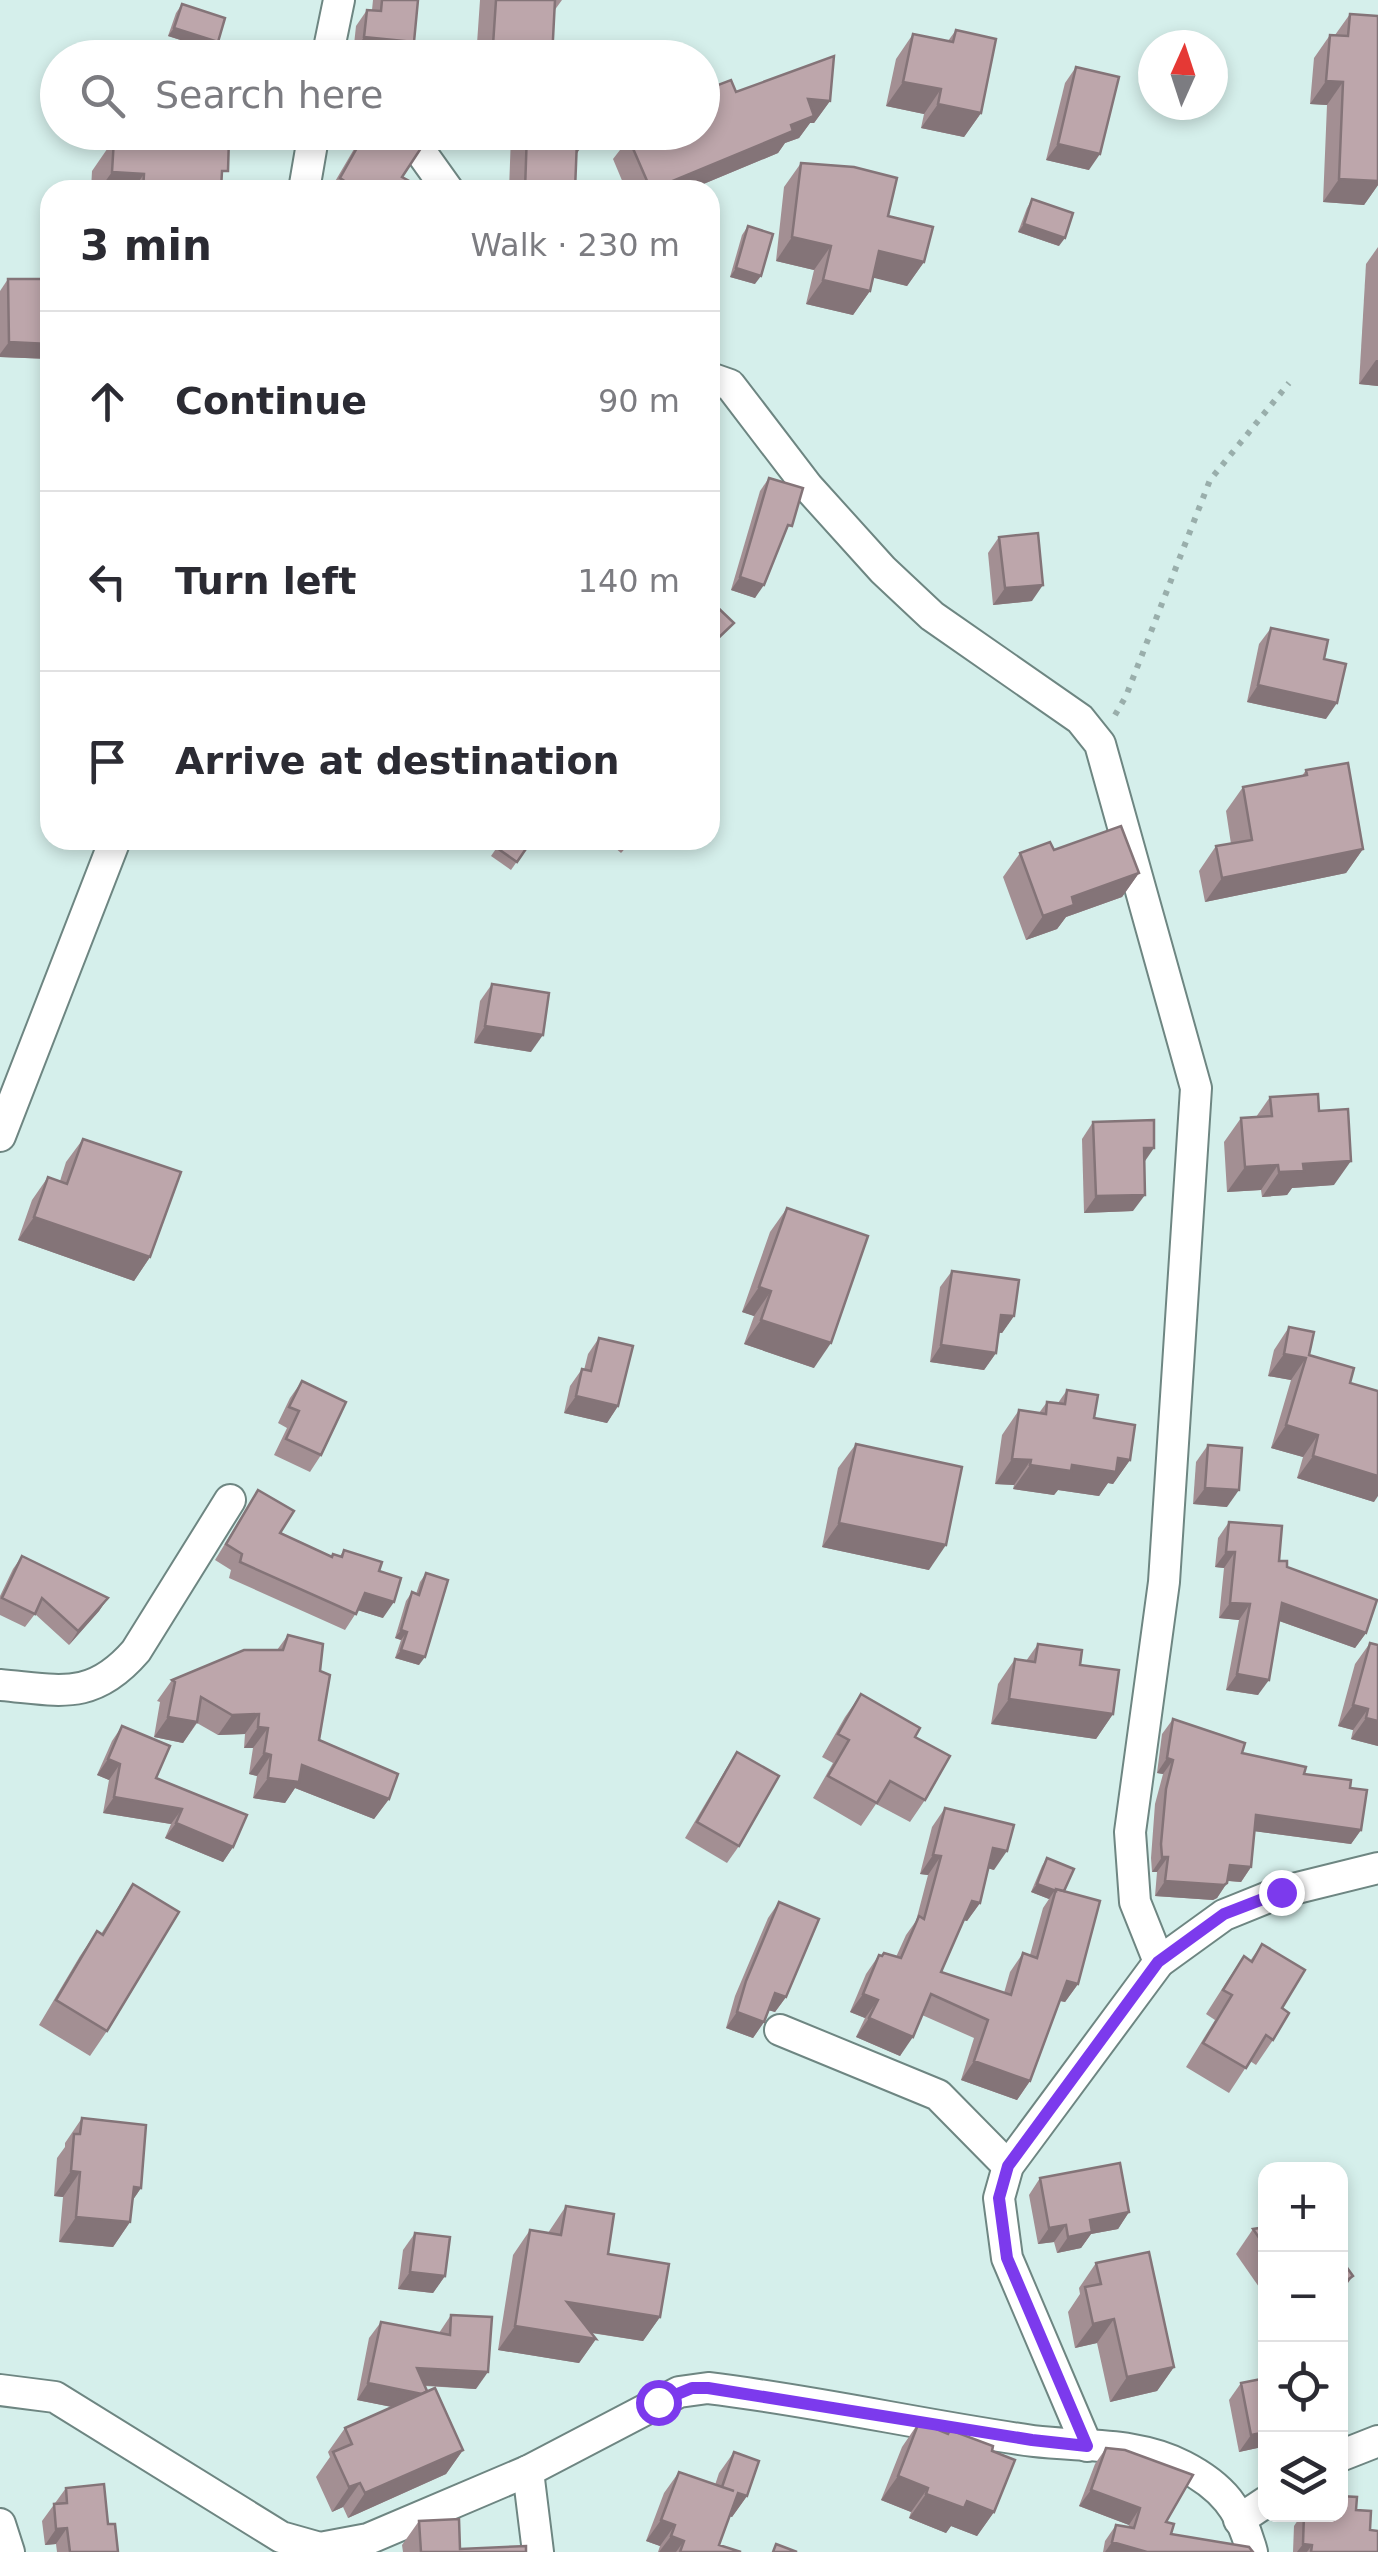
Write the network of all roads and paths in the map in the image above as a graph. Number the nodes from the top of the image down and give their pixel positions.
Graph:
1 (330, 5) edge
2 (328, 40) edge
3 (311, 150) edge
4 (419, 150) edge
5 (306, 180) edge
6 (441, 180) edge
7 (720, 382) edge
8 (1289, 383) dead end
9 (1100, 744) junction
10 (112, 850) edge
11 (0, 1136) edge
12 (230, 1500) dead end
13 (0, 1685) edge
14 (1378, 1868) edge
15 (1158, 1962) junction
16 (780, 2030) dead end
17 (1008, 2166) junction
18 (0, 2390) edge
19 (1378, 2441) edge
20 (1087, 2446) junction
21 (1348, 2453) edge
22 (528, 2471) junction
23 (1258, 2507) edge
24 (1239, 2520) junction
25 (0, 2524) edge
26 (9, 2552) edge
27 (538, 2552) edge
28 (1252, 2552) edge

1 - 2 street
3 - 5 street
4 - 6 street
7 - 9 street
8 - 9 path
9 - 15 street
10 - 11 street
12 - 13 street
14 - 15 street
15 - 17 street
16 - 17 street
17 - 20 street
18 - 22 street
19 - 21 street
20 - 22 street
20 - 24 street
22 - 27 street
23 - 24 street
24 - 28 street
25 - 26 street

